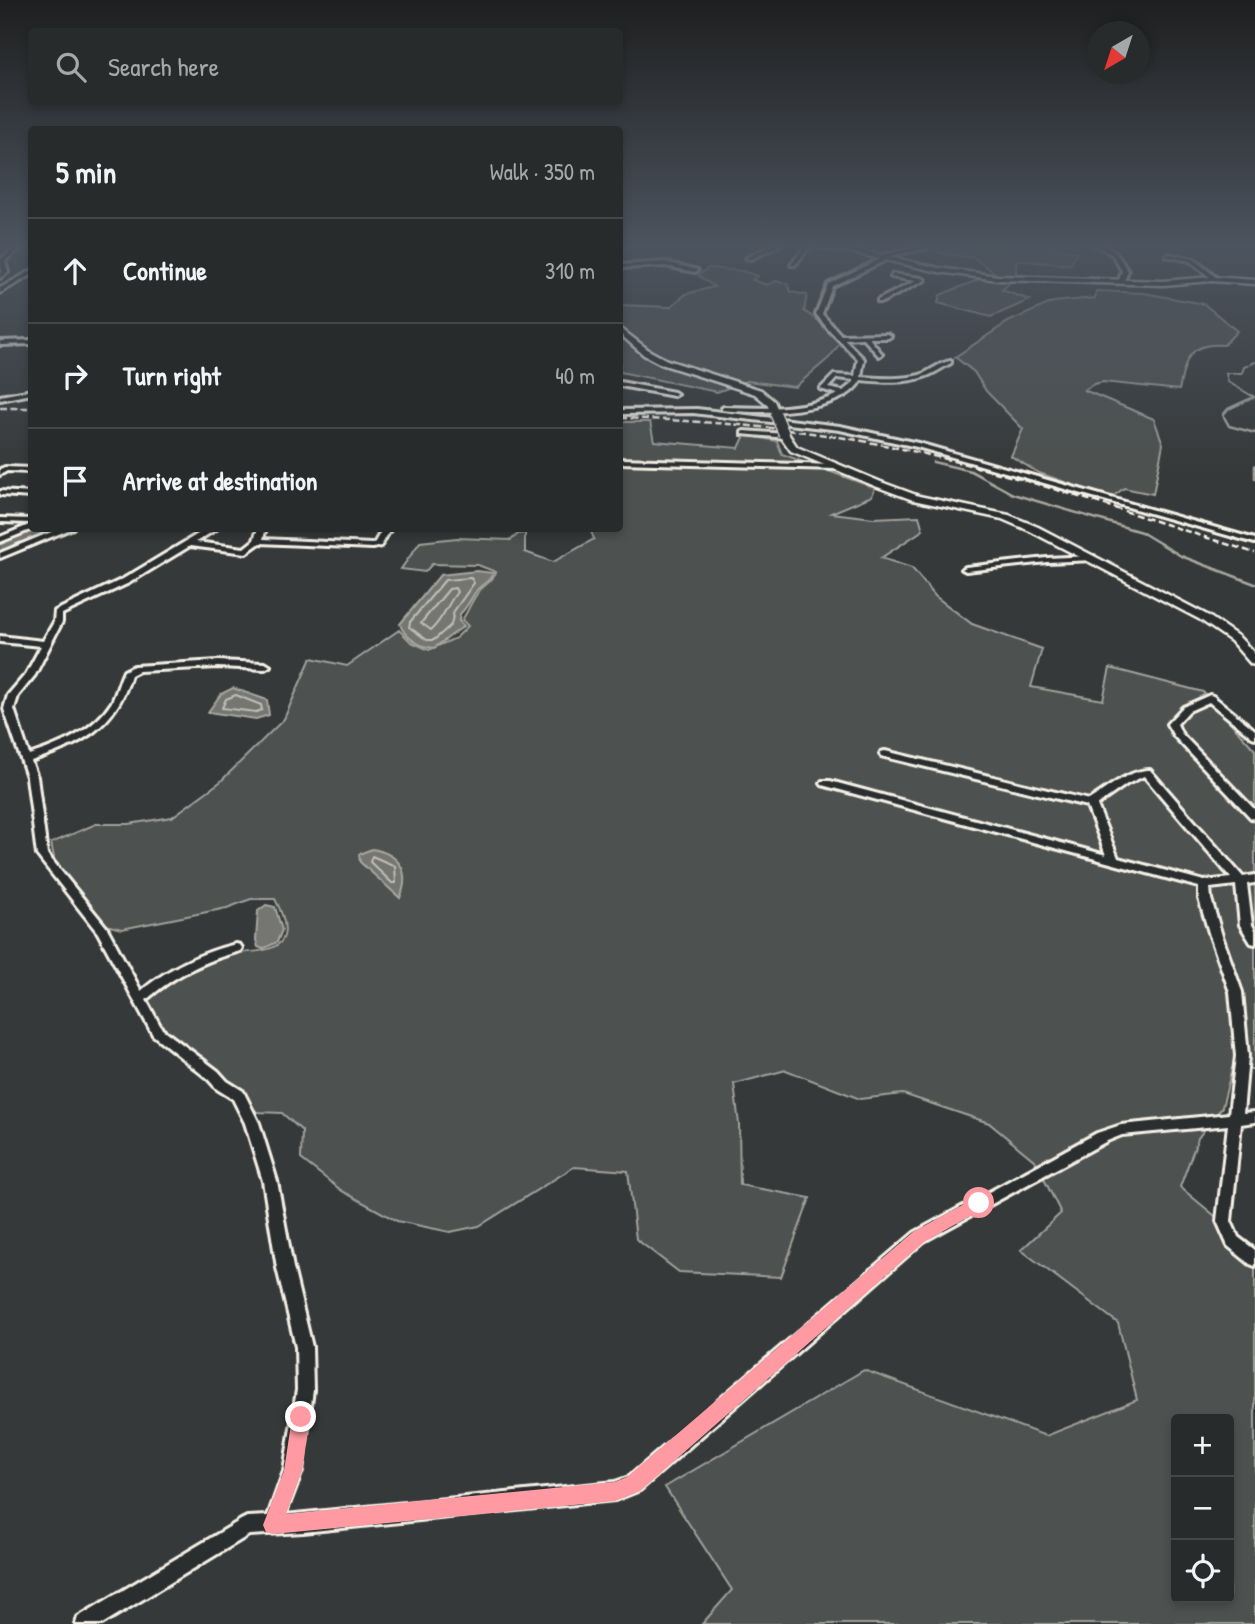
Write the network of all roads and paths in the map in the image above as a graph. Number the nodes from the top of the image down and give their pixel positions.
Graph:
1 (823, 321) edge
2 (623, 336) edge
3 (888, 336) dead end
4 (865, 337) junction
5 (841, 338) junction
6 (28, 342) edge
7 (0, 343) edge
8 (878, 354) dead end
9 (949, 362) dead end
10 (858, 380) junction
11 (623, 385) edge
12 (28, 392) edge
13 (845, 393) junction
14 (674, 394) dead end
15 (0, 398) edge
16 (693, 411) junction
17 (623, 412) edge
18 (775, 412) junction
19 (744, 433) dead end
20 (785, 435) junction
21 (623, 461) edge
22 (836, 467) junction
23 (28, 470) edge
24 (0, 473) edge
25 (0, 493) edge
26 (28, 495) edge
27 (0, 520) edge
28 (28, 521) edge
29 (28, 529) edge
30 (59, 532) edge
31 (208, 532) edge
32 (261, 532) edge
33 (385, 532) edge
34 (0, 540) edge
35 (258, 541) junction
36 (1255, 541) edge
37 (192, 544) junction
38 (0, 556) edge
39 (1091, 558) junction
40 (966, 569) dead end
41 (0, 639) edge
42 (45, 644) junction
43 (1255, 661) edge
44 (265, 666) dead end
45 (1255, 735) edge
46 (885, 754) dead end
47 (26, 759) junction
48 (826, 783) dead end
49 (1091, 804) junction
50 (1255, 816) edge
51 (1113, 859) junction
52 (1255, 879) edge
53 (1241, 881) junction
54 (1204, 885) junction
55 (1255, 940) edge
56 (236, 948) dead end
57 (139, 999) junction
58 (1255, 1117) edge
59 (1236, 1120) junction
60 (1255, 1259) edge
61 (273, 1525) junction
62 (85, 1624) edge

1 - 5 street
2 - 18 street
3 - 4 street
4 - 5 street
4 - 8 street
5 - 10 street
6 - 7 street
9 - 10 street
10 - 13 street
10 - 13 street
11 - 14 street
12 - 15 street
13 - 18 street
16 - 17 street
16 - 18 street
16 - 36 street
18 - 20 street, bridge
19 - 20 street
20 - 22 street
21 - 22 street
22 - 39 street
23 - 24 street
25 - 26 street
27 - 28 street
29 - 34 street
30 - 38 street
31 - 37 street
32 - 35 street
33 - 35 street
35 - 37 street
37 - 42 street
39 - 40 street
39 - 43 street
41 - 42 street
42 - 47 street
44 - 47 street
45 - 50 street
46 - 49 street
47 - 57 street
48 - 51 street
49 - 51 street
49 - 53 street
51 - 54 street
52 - 53 street
53 - 54 street
53 - 55 street
54 - 59 street
56 - 57 street
57 - 61 street
58 - 59 street
59 - 60 street
59 - 61 street
61 - 62 street

